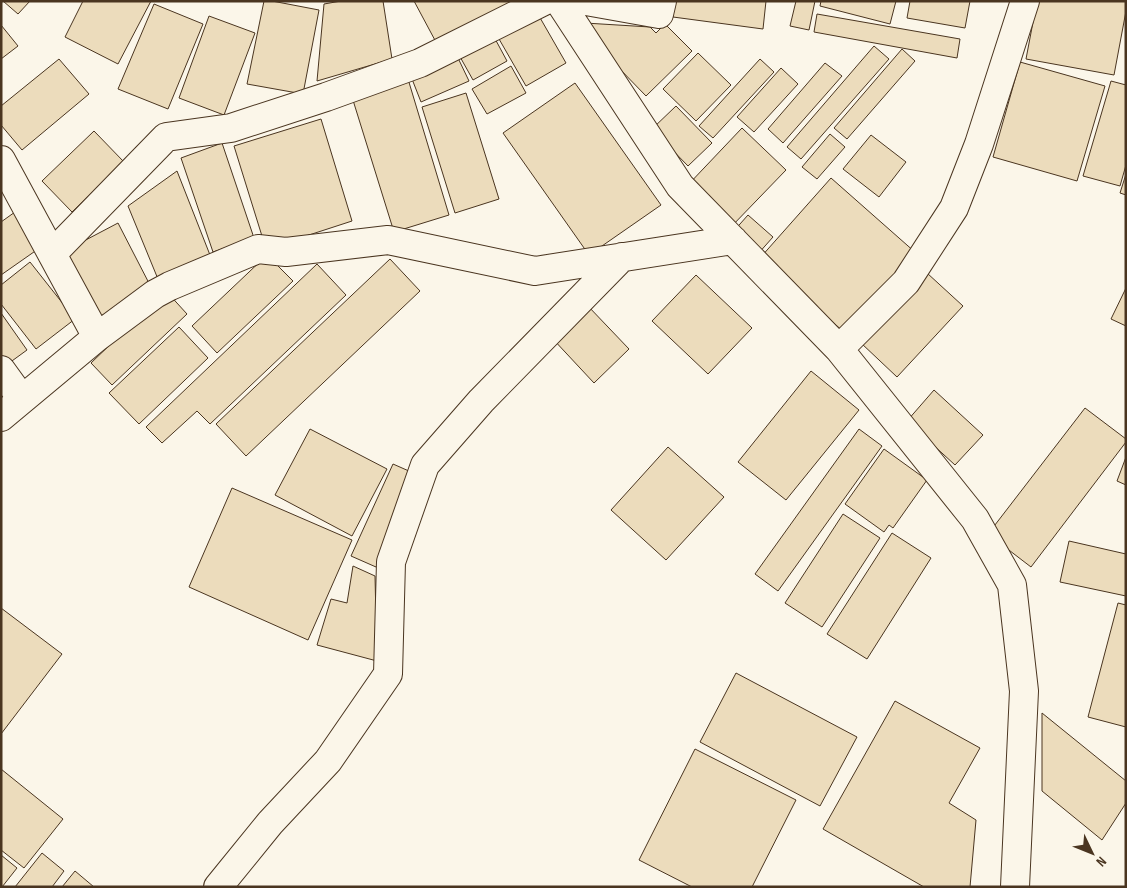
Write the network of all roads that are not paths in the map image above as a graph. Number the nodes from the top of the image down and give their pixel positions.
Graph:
1 (544, 1) edge
2 (559, 1) edge
3 (586, 1) edge
4 (662, 1) edge
5 (1025, 1) edge
6 (1, 160) edge
7 (733, 240) junction
8 (52, 254) junction
9 (622, 257) junction
10 (97, 337) junction
11 (839, 349) junction
12 (1, 370) edge
13 (22, 399) junction
14 (1, 416) edge
15 (218, 887) edge
16 (1014, 887) edge

1 - 8 street
2 - 7 street
3 - 4 street
5 - 11 street
6 - 8 street
7 - 9 street
7 - 11 street
8 - 10 street
9 - 10 street
9 - 15 street
10 - 13 street
11 - 16 street
12 - 13 street
13 - 14 street

